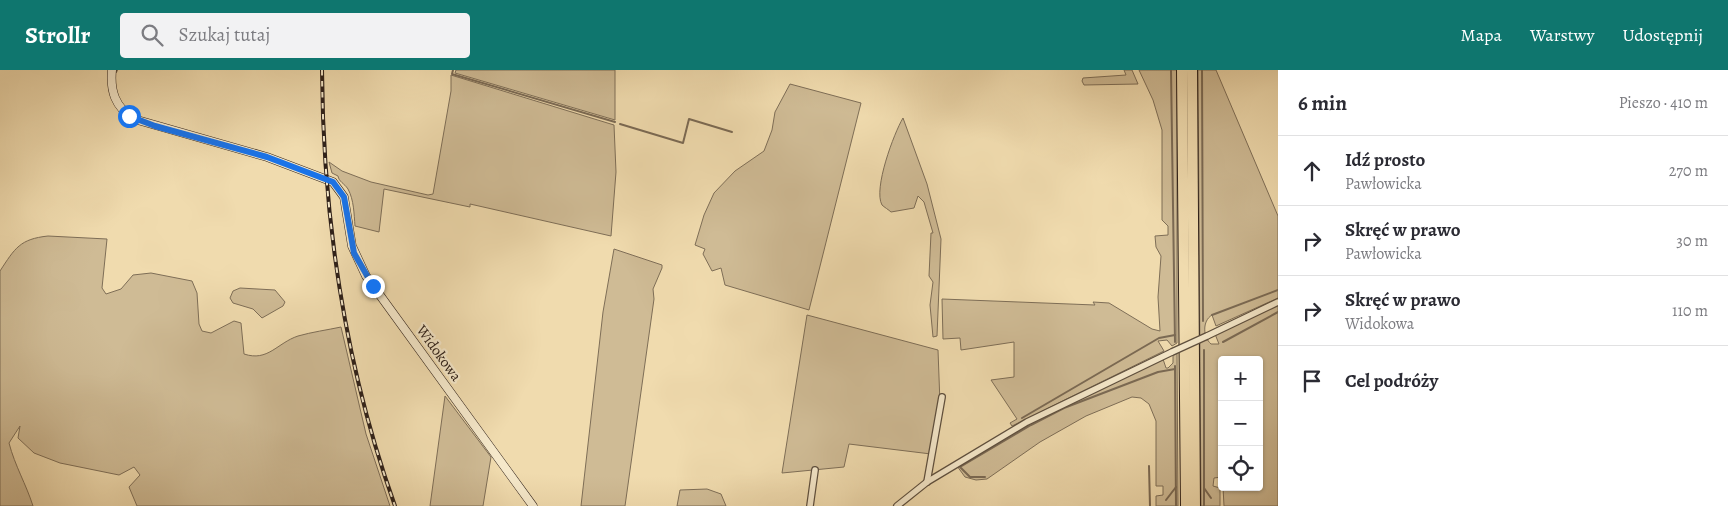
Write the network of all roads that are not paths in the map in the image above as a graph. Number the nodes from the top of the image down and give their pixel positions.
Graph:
1 (112, 70) edge
2 (1182, 70) edge
3 (1192, 70) edge
4 (1278, 302) edge
5 (942, 397) dead end
6 (814, 470) dead end
7 (927, 482) junction
8 (533, 506) edge
9 (810, 506) edge
10 (897, 506) edge
11 (1186, 506) edge
12 (1195, 506) edge

1 - 8 street, Widokowa
2 - 11 highway
3 - 12 highway
4 - 7 street, bridge
5 - 7 street
6 - 9 street
7 - 10 street

